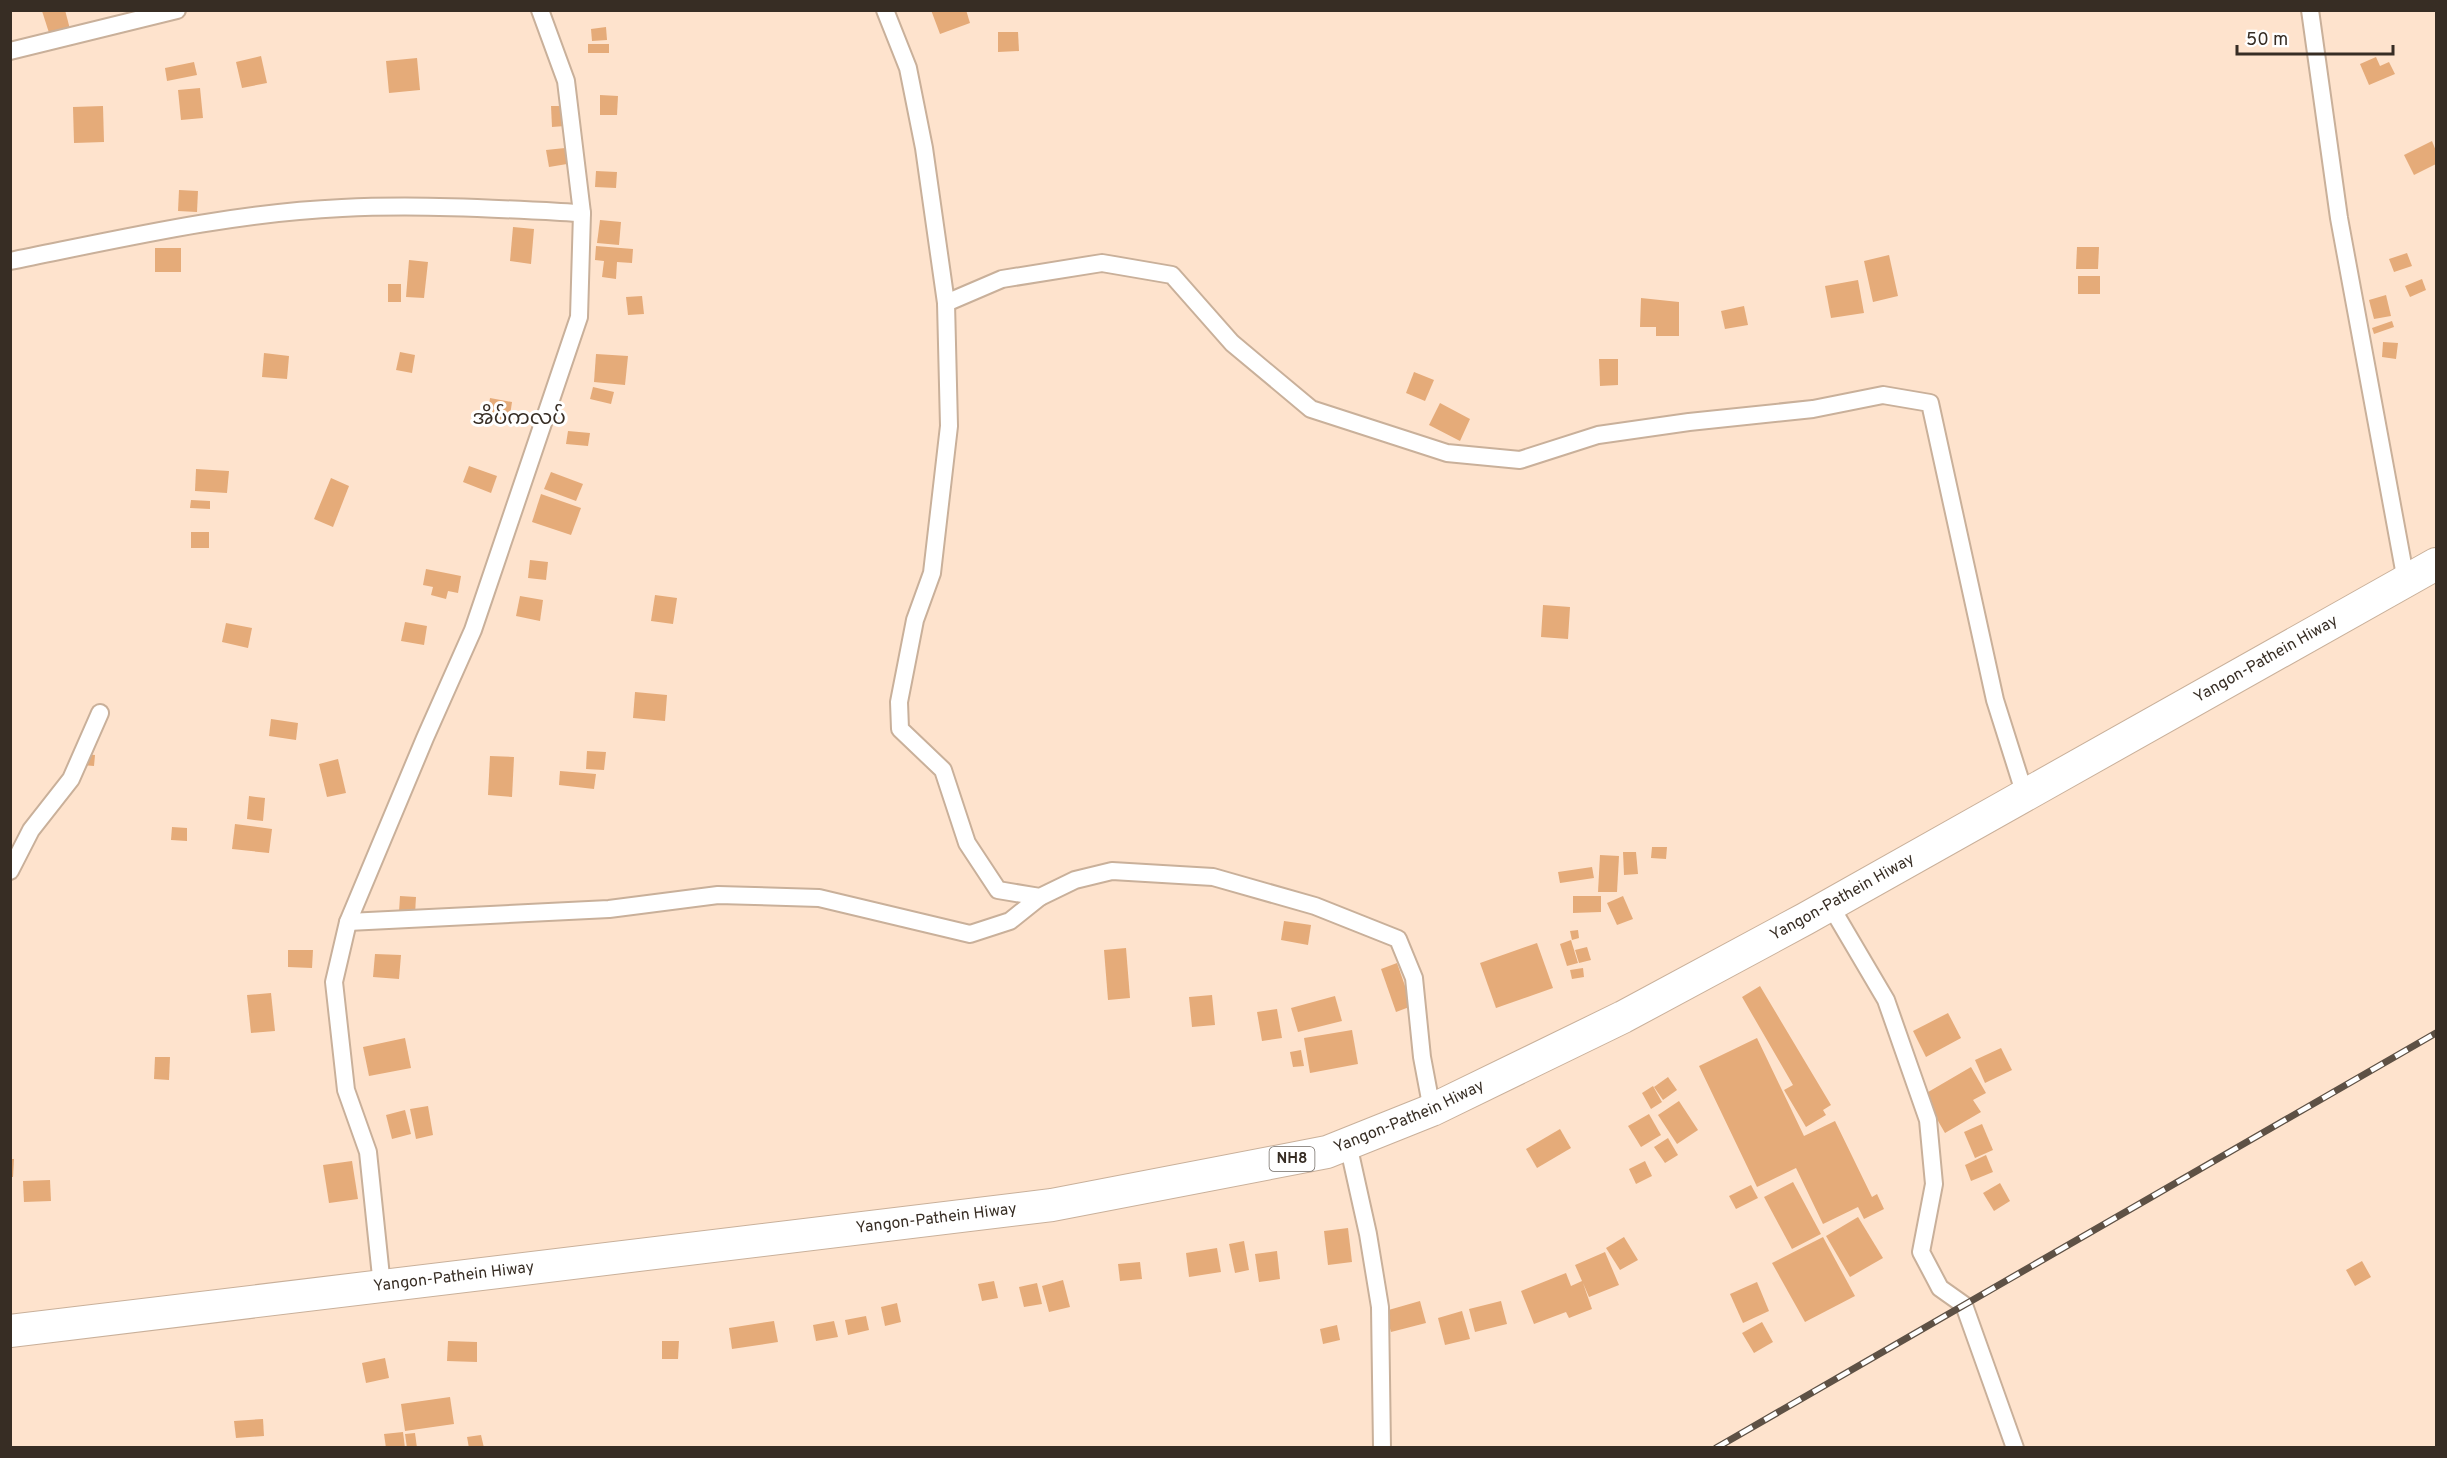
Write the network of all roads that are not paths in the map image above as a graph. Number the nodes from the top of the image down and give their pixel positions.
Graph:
1 (177, 10) edge
2 (540, 10) edge
3 (885, 10) edge
4 (2310, 10) edge
5 (10, 51) edge
6 (582, 213) junction
7 (10, 261) edge
8 (946, 303) junction
9 (2436, 564) edge
10 (2406, 581) junction
11 (100, 713) dead end
12 (2025, 795) junction
13 (10, 871) edge
14 (1040, 897) junction
15 (1830, 905) junction
16 (348, 922) junction
17 (1432, 1110) junction
18 (1348, 1144) junction
19 (382, 1286) junction
20 (10, 1330) edge
21 (1382, 1448) edge
22 (2016, 1448) edge

1 - 5 street
2 - 6 street
3 - 8 street
4 - 10 street
6 - 7 street
6 - 16 street
8 - 12 street
8 - 14 street
9 - 10 highway, Yangon-Pathein Hiway / NH8
10 - 12 highway, Yangon-Pathein Hiway / NH8
11 - 13 street
12 - 15 highway, Yangon-Pathein Hiway / NH8
14 - 16 street
14 - 17 street
15 - 17 highway, Yangon-Pathein Hiway / NH8
15 - 22 street
16 - 19 street
17 - 18 highway, Yangon-Pathein Hiway / NH8
18 - 19 highway, Yangon-Pathein Hiway / NH8
18 - 21 street
19 - 20 highway, Yangon-Pathein Hiway / NH8

